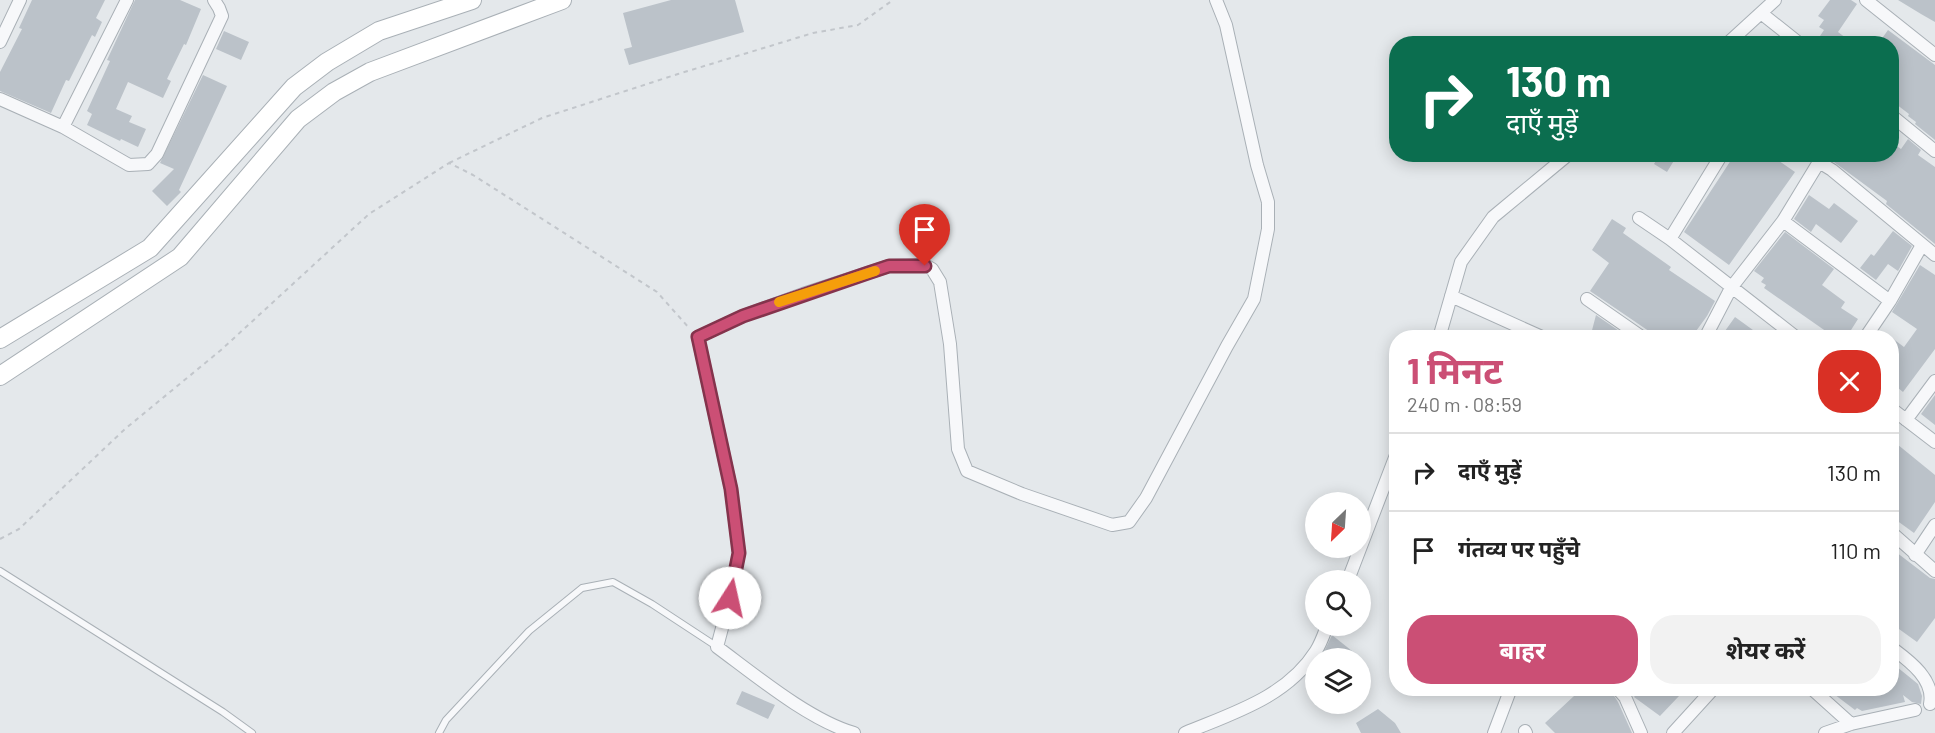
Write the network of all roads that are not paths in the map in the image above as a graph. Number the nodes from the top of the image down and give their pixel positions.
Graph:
1 (20, 0) edge
2 (127, 0) edge
3 (214, 0) edge
4 (472, 0) edge
5 (562, 0) edge
6 (1216, 0) edge
7 (1775, 0) edge
8 (1866, 0) edge
9 (1761, 13) junction
10 (1736, 36) edge
11 (1790, 36) edge
12 (0, 42) edge
13 (1935, 55) edge
14 (0, 99) edge
15 (1899, 122) edge
16 (63, 127) junction
17 (1935, 151) edge
18 (1559, 162) edge
19 (1717, 162) edge
20 (1813, 162) edge
21 (1820, 162) edge
22 (1639, 218) dead end
23 (1783, 221) junction
24 (1670, 239) junction
25 (1922, 245) junction
26 (1935, 255) edge
27 (1731, 288) junction
28 (1451, 296) junction
29 (1587, 299) dead end
30 (1890, 301) junction
31 (1441, 330) edge
32 (1526, 330) edge
33 (1632, 330) edge
34 (1709, 330) edge
35 (1786, 330) edge
36 (1870, 330) edge
37 (0, 339) edge
38 (0, 376) edge
39 (1935, 381) edge
40 (1899, 414) edge
41 (1906, 420) junction
42 (1935, 442) edge
43 (1389, 473) edge
44 (1935, 525) edge
45 (1899, 540) edge
46 (1915, 555) junction
47 (1352, 570) edge
48 (0, 571) edge
49 (1935, 571) edge
50 (1323, 636) edge
51 (717, 647) junction
52 (1899, 653) edge
53 (1508, 696) edge
54 (1623, 696) edge
55 (1707, 696) edge
56 (1820, 696) edge
57 (1930, 704) dead end
58 (1915, 710) dead end
59 (1851, 724) junction
60 (252, 733) edge
61 (439, 733) edge
62 (854, 733) edge
63 (1185, 733) edge
64 (1494, 733) edge
65 (1641, 733) edge
66 (1672, 733) edge
67 (1825, 733) edge

1 - 12 street
2 - 16 street
3 - 16 street
4 - 37 street
5 - 38 street
6 - 51 street
7 - 9 street
8 - 13 street
9 - 10 street
9 - 11 street
14 - 16 street
15 - 17 street
18 - 28 street
19 - 24 street
20 - 23 street
21 - 25 street
22 - 24 street
23 - 27 street
23 - 30 street
24 - 27 street
25 - 26 street
25 - 30 street
27 - 34 street
27 - 35 street
28 - 31 street
28 - 32 street
29 - 33 street
30 - 36 street
39 - 41 street
40 - 41 street
41 - 42 street
43 - 47 street
44 - 46 street
45 - 46 street
46 - 49 street
48 - 60 lane
50 - 63 street
51 - 61 lane
51 - 62 street
52 - 57 street
53 - 64 street
54 - 65 street
55 - 66 street
56 - 59 street
58 - 59 street
59 - 67 street

